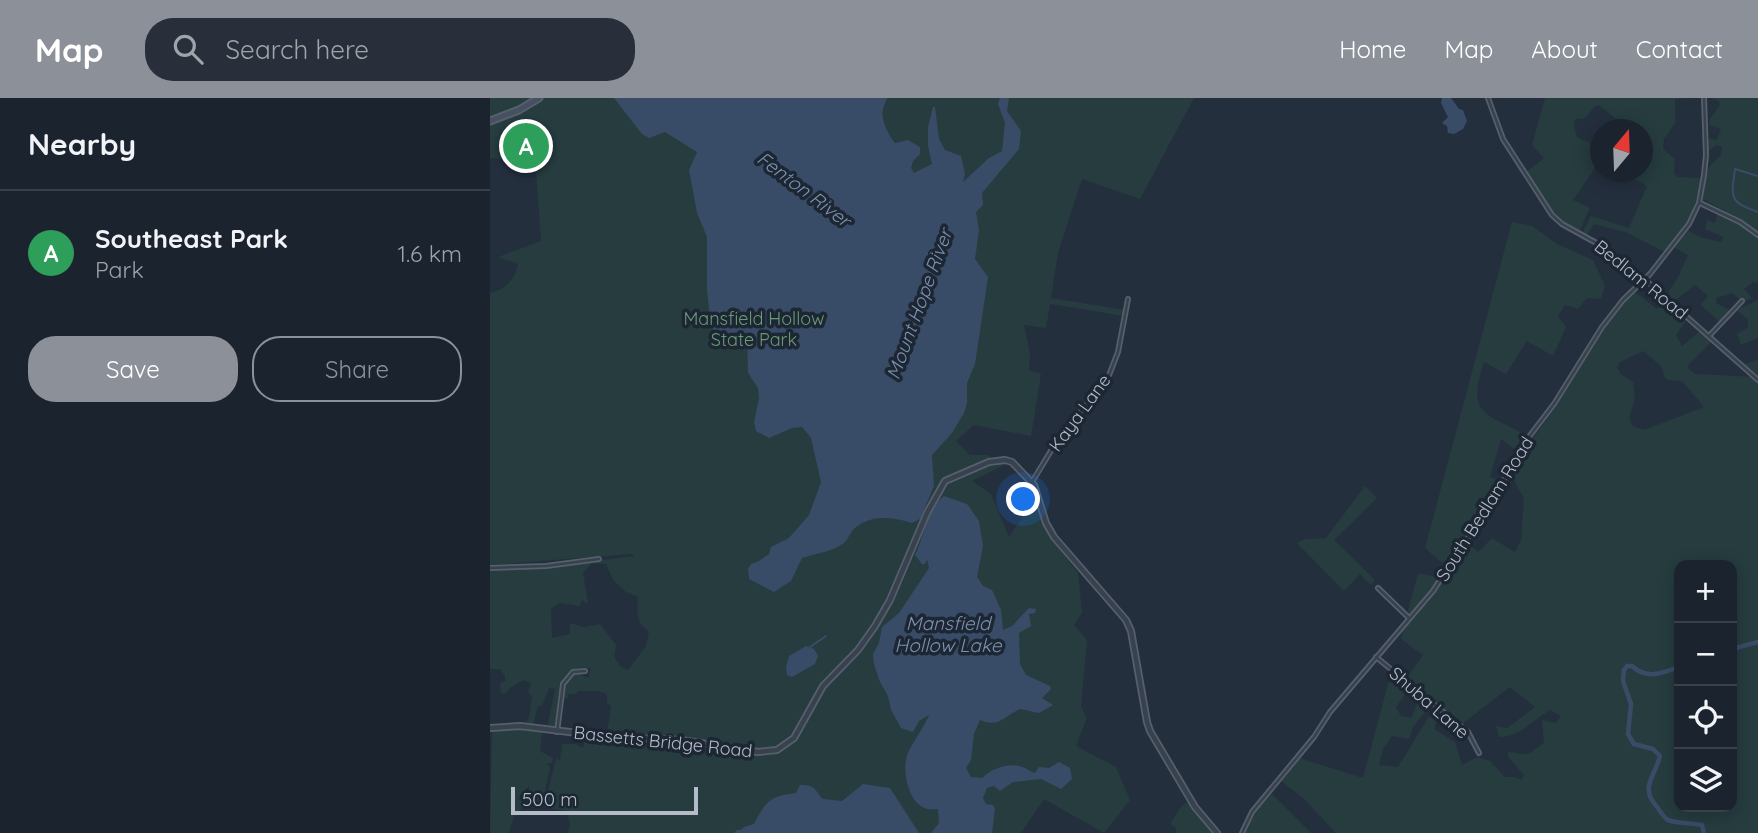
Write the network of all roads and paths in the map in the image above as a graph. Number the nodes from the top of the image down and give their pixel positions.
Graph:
1 (539, 98) edge
2 (1488, 98) edge
3 (1704, 98) edge
4 (490, 121) edge
5 (1699, 202) junction
6 (1758, 235) edge
7 (1644, 279) junction
8 (1128, 299) dead end
9 (1742, 301) dead end
10 (1709, 336) junction
11 (1758, 380) edge
12 (1032, 482) junction
13 (600, 559) dead end
14 (490, 568) edge
15 (1378, 588) dead end
16 (1409, 618) junction
17 (1376, 657) junction
18 (586, 671) dead end
19 (490, 728) edge
20 (556, 732) junction
21 (1479, 753) dead end
22 (1217, 833) edge
23 (1242, 833) edge

1 - 4 main road
2 - 7 street, Bedlam Road
3 - 5 street, South Bedlam Road
5 - 6 street
5 - 7 street, South Bedlam Road
7 - 10 street, Bedlam Road
7 - 16 street, South Bedlam Road
8 - 12 street, Kaya Lane
9 - 10 street
10 - 11 street, Bedlam Road
12 - 20 street, Bassetts Bridge Road
12 - 22 street
13 - 14 street
15 - 16 street
16 - 17 street, South Bedlam Road
17 - 21 street, Shuba Lane
17 - 23 street, South Bedlam Road
18 - 20 street
19 - 20 street, Bassetts Bridge Road

